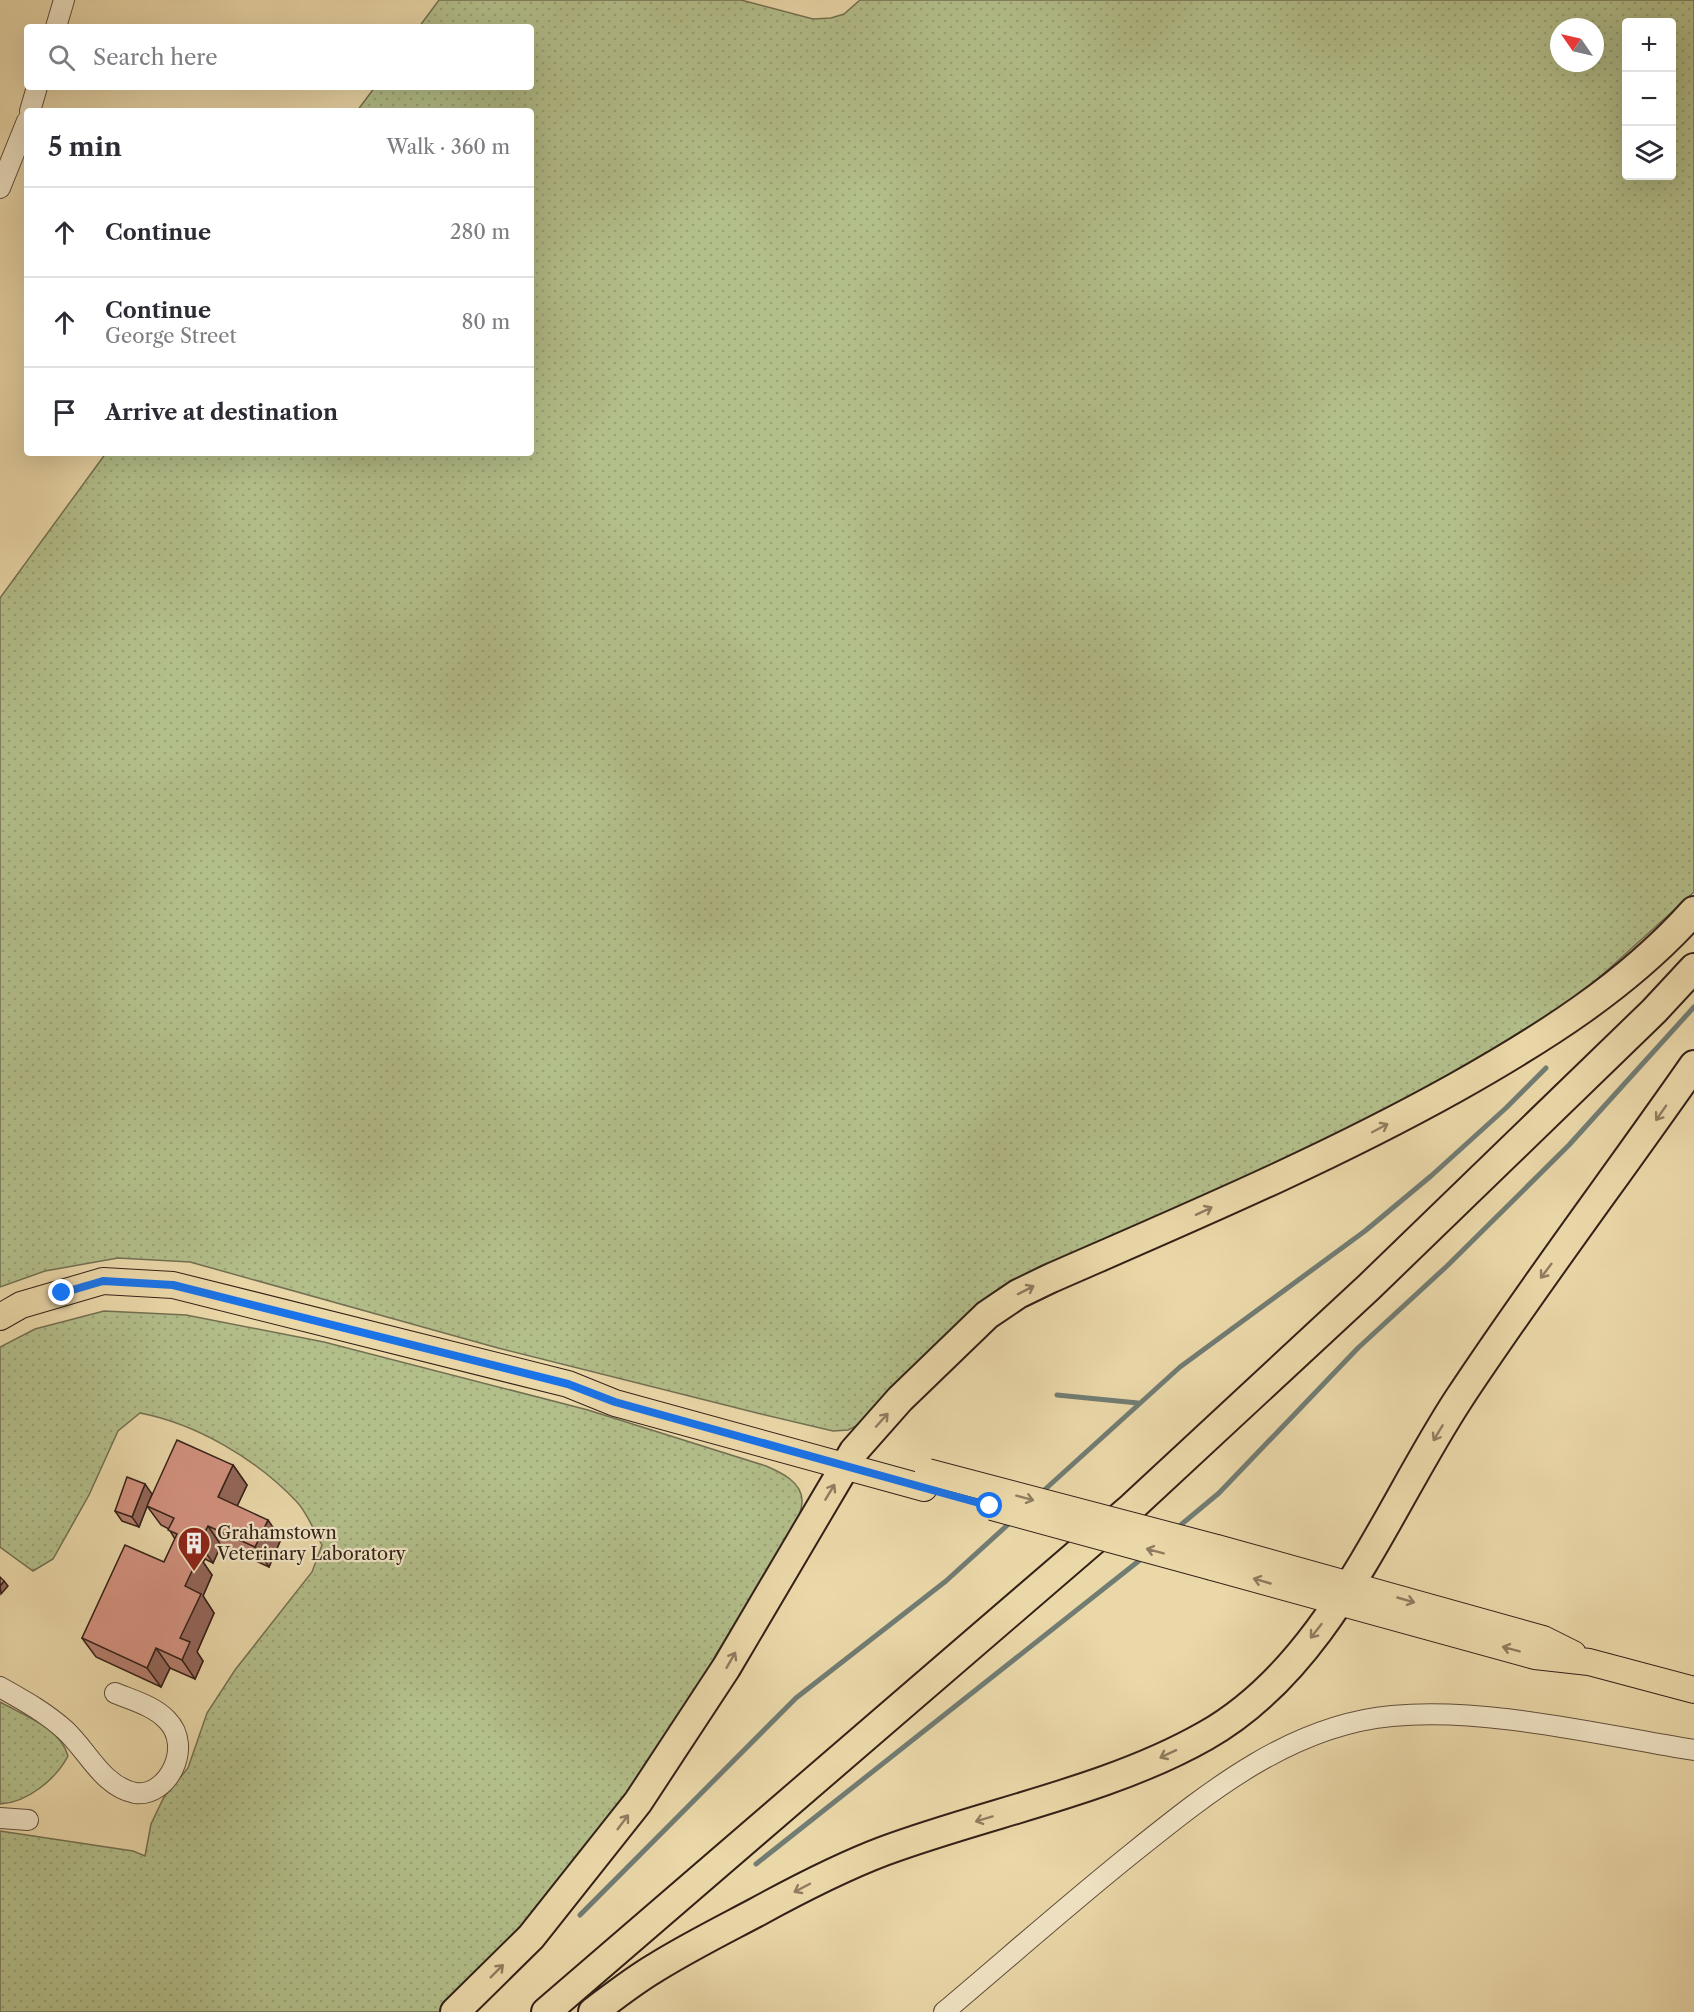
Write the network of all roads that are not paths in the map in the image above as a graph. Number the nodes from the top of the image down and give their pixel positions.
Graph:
1 (64, 0) edge
2 (57, 24) edge
3 (37, 90) edge
4 (31, 108) edge
5 (24, 128) edge
6 (0, 188) edge
7 (1694, 911) edge
8 (1694, 968) edge
9 (1694, 1065) edge
10 (0, 1317) edge
11 (850, 1458) junction
12 (1344, 1593) junction
13 (0, 1687) edge
14 (1694, 1690) edge
15 (115, 1693) dead end
16 (1694, 1750) edge
17 (0, 1818) edge
18 (27, 1820) dead end
19 (455, 2012) edge
20 (546, 2012) edge
21 (593, 2012) edge
22 (944, 2012) edge

1 - 2 street
3 - 4 street
5 - 6 street
11 -> 7 highway
8 - 20 highway
9 -> 12 highway
10 - 11 main road
11 - 12 main road, bridge
19 -> 11 highway
12 - 14 main road
12 -> 21 highway
13 - 15 street
16 - 22 street
17 - 18 street

